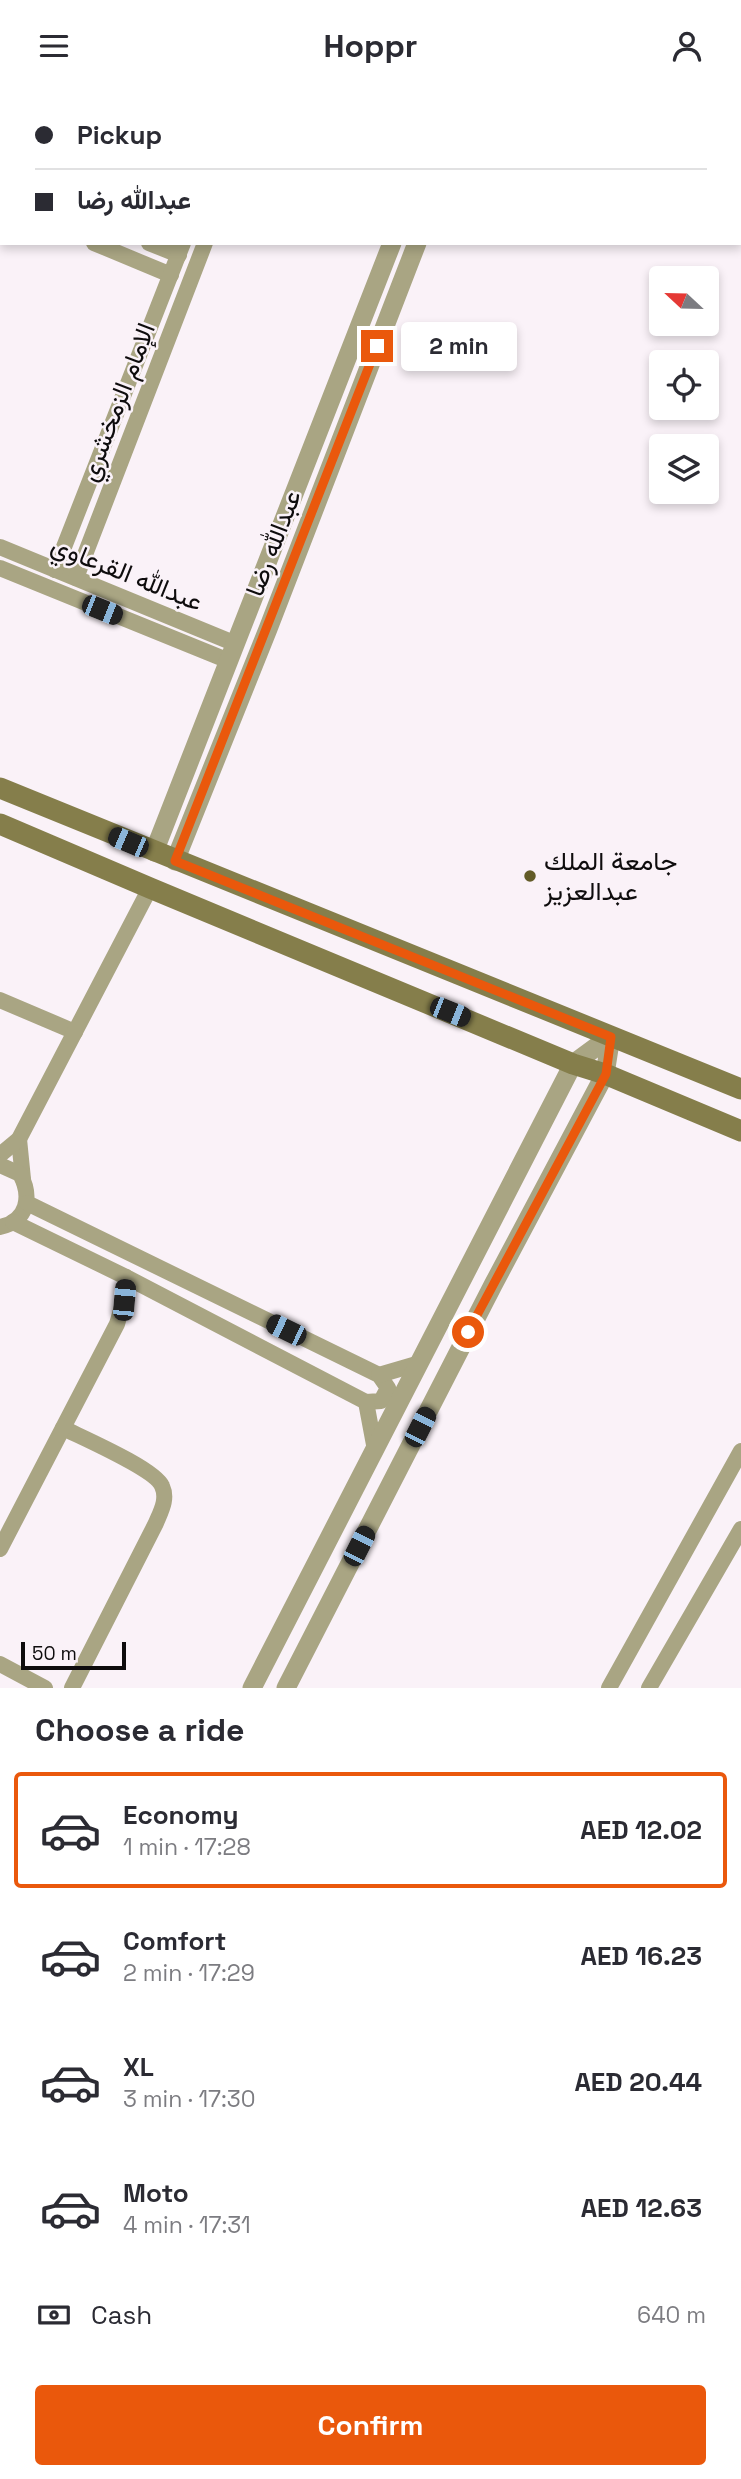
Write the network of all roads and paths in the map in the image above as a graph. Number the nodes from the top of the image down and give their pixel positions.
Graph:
1 (99, 245) edge
2 (160, 245) edge
3 (204, 245) edge
4 (391, 245) edge
5 (416, 245) edge
6 (181, 249) edge
7 (171, 275) junction
8 (0, 547) edge
9 (0, 568) edge
10 (55, 570) junction
11 (76, 578) junction
12 (245, 622) junction
13 (268, 629) junction
14 (233, 653) junction
15 (0, 788) edge
16 (0, 824) edge
17 (154, 852) junction
18 (175, 861) junction
19 (150, 888) junction
20 (0, 1000) edge
21 (75, 1032) junction
22 (611, 1037) junction
23 (573, 1064) junction
24 (606, 1074) junction
25 (741, 1089) edge
26 (741, 1131) edge
27 (19, 1139) junction
28 (0, 1155) edge
29 (0, 1165) edge
30 (23, 1179) junction
31 (27, 1203) junction
32 (6, 1224) edge
33 (126, 1277) junction
34 (420, 1363) junction
35 (379, 1375) junction
36 (366, 1402) junction
37 (63, 1428) junction
38 (375, 1450) junction
39 (741, 1451) edge
40 (741, 1529) edge
41 (0, 1549) edge
42 (0, 1664) edge
43 (45, 1688) edge
44 (72, 1688) edge
45 (252, 1688) edge
46 (286, 1688) edge
47 (609, 1688) edge
48 (649, 1688) edge

1 - 7 street
2 - 6 street
3 - 11 street, الإمام الزمخشري
4 - 12 street, عبدالله رضا
5 - 13 street, عبدالله رضا
6 - 7 street, الإمام الزمخشري
7 - 10 street, الإمام الزمخشري
8 - 10 street, عبدالله القرعاوي
9 - 14 street, عبدالله القرعاوي
10 - 11 street, عبدالله القرعاوي
11 - 14 street, عبدالله القرعاوي
12 - 13 street
12 - 14 street, عبدالله رضا
13 - 18 street, عبدالله رضا
14 - 17 street, عبدالله رضا
15 - 17 main road
16 - 19 main road
17 - 18 main road
18 - 22 main road
19 - 21 street
19 - 23 main road
20 - 21 street
21 - 27 street
22 - 23 street
22 - 24 street
22 - 25 main road
23 - 24 main road
23 - 34 street
24 - 26 main road
24 - 46 street
27 - 28 street
27 - 30 street
29 - 30 street
30 - 31 street
31 - 32 street
31 - 35 street
32 - 33 street
33 - 36 street
33 - 37 street
34 - 35 street
34 - 38 street
35 - 36 street
36 - 38 street
37 - 41 street
37 - 44 street
38 - 45 street
39 - 47 street
40 - 48 street
42 - 43 street

